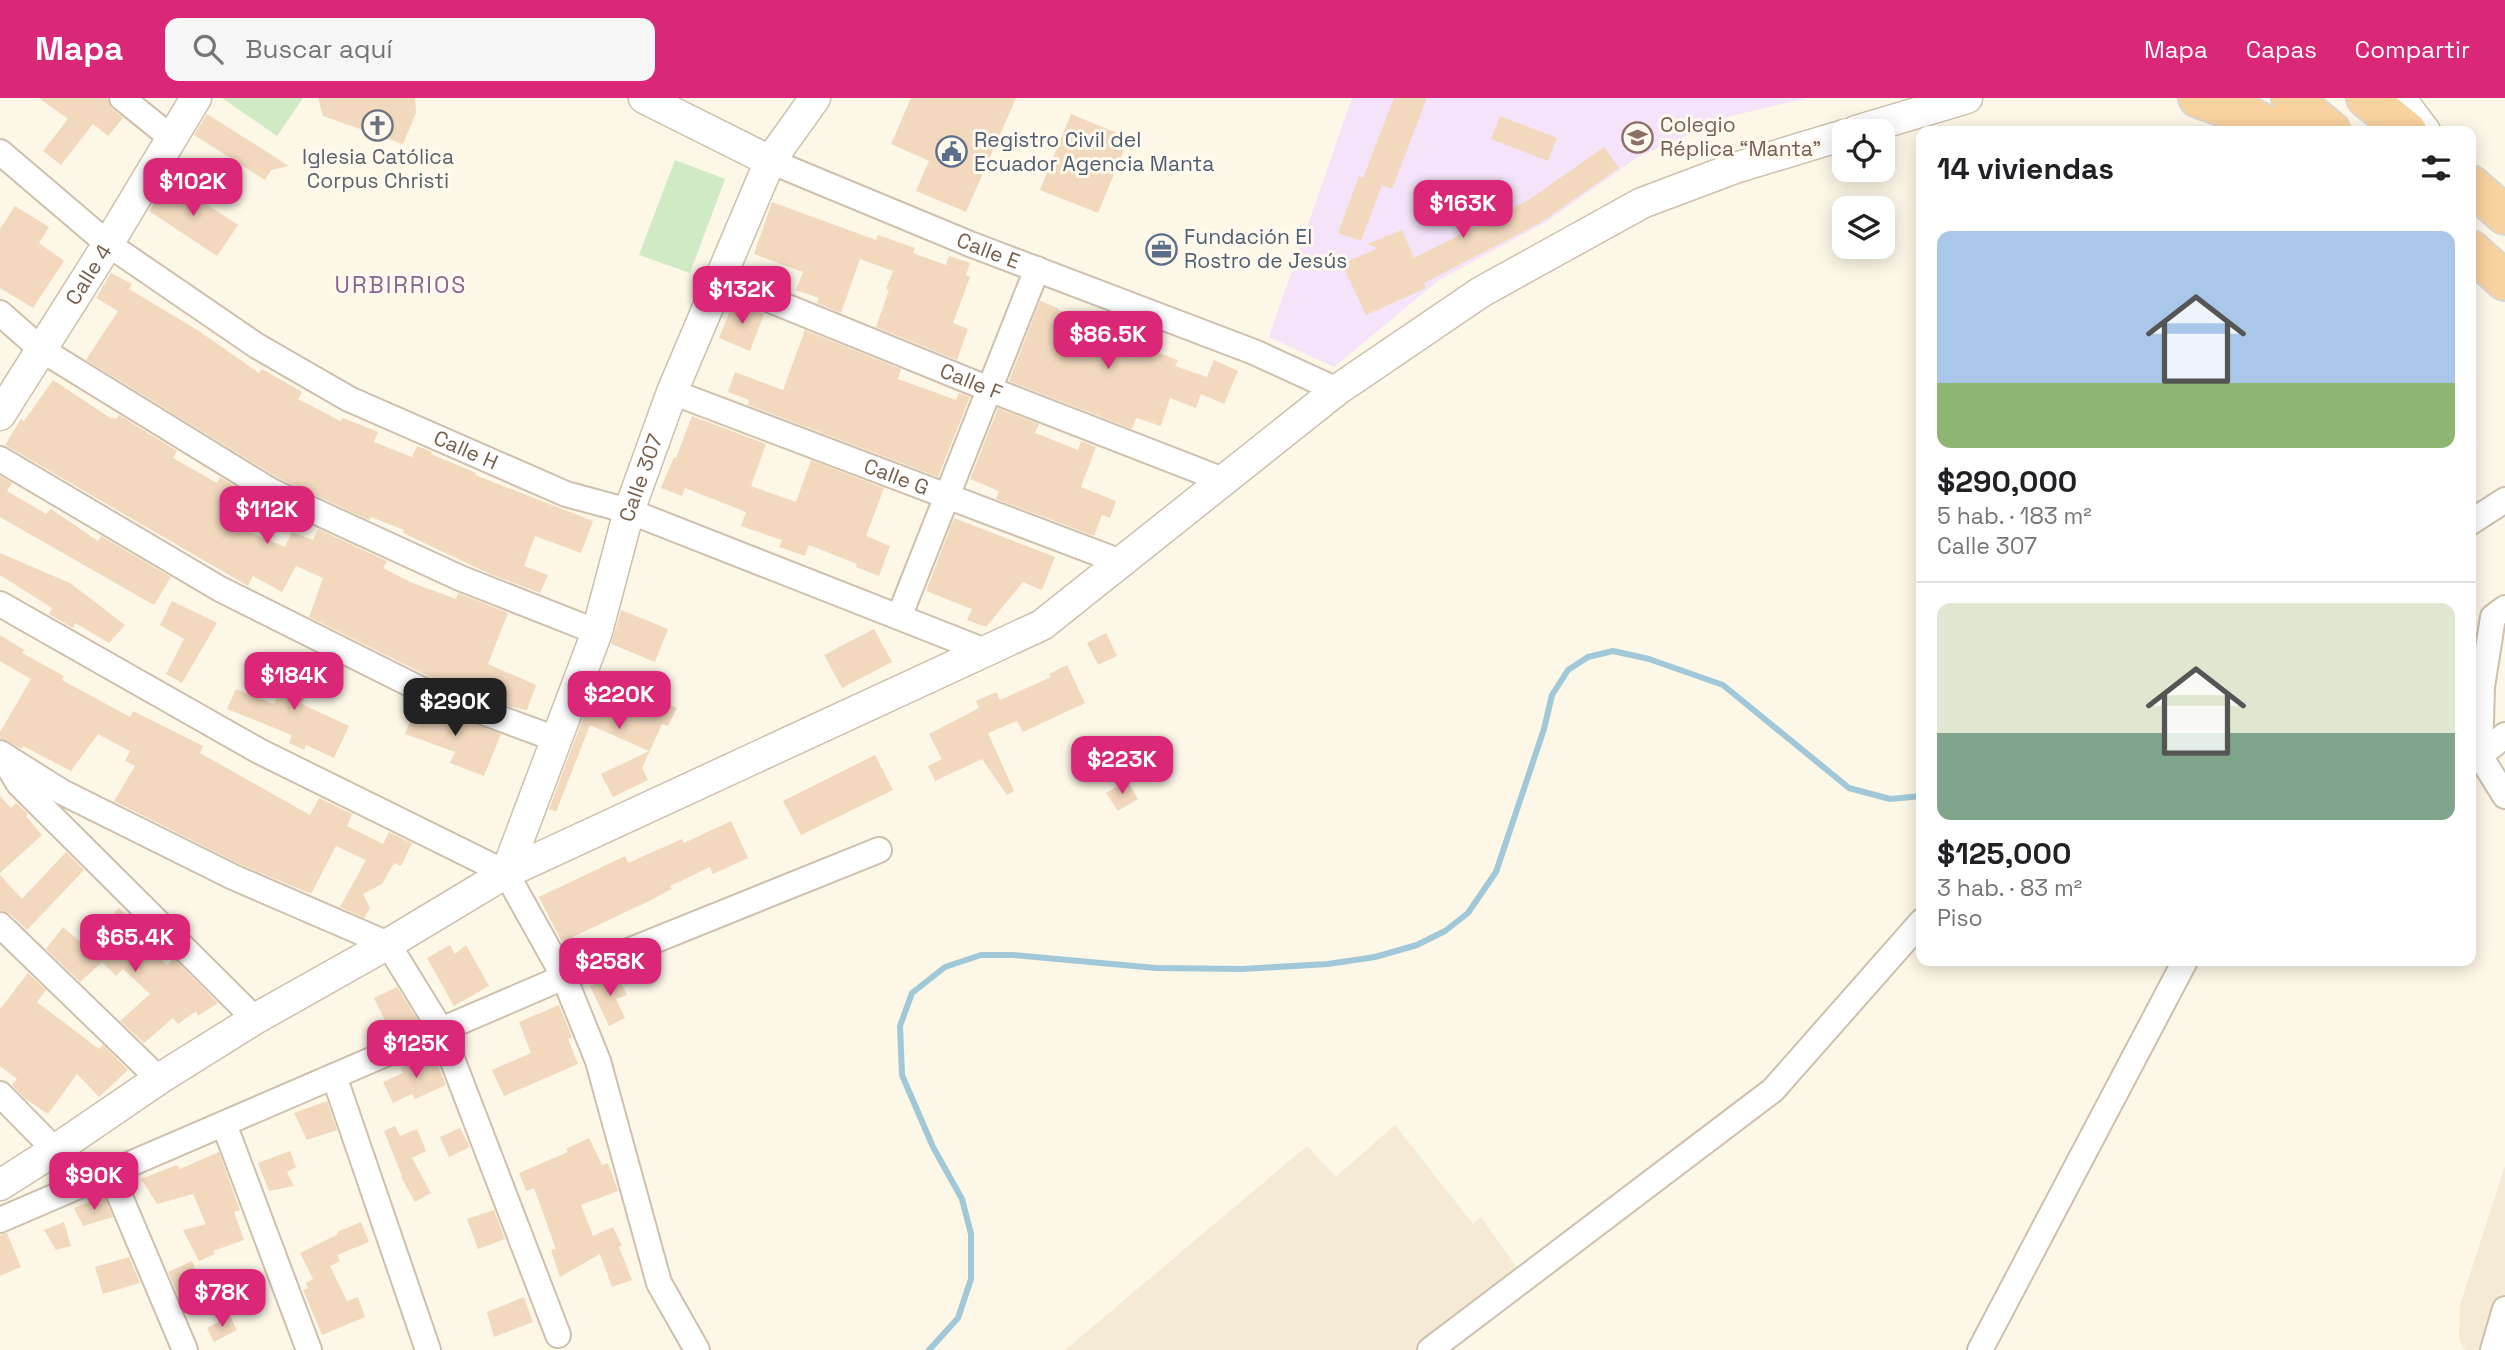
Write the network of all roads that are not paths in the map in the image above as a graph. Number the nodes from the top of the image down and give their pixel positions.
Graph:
1 (122, 98) edge
2 (196, 98) edge
3 (644, 98) edge
4 (816, 98) edge
5 (1967, 98) edge
6 (2198, 98) edge
7 (2291, 98) edge
8 (2366, 98) edge
9 (2400, 98) edge
10 (1895, 119) edge
11 (2268, 126) edge
12 (2325, 126) edge
13 (2401, 126) edge
14 (2421, 126) edge
15 (173, 139) junction
16 (1832, 139) edge
17 (0, 152) edge
18 (769, 161) junction
19 (2476, 189) edge
20 (2505, 215) edge
21 (108, 244) junction
22 (2476, 255) edge
23 (1037, 270) junction
24 (721, 280) junction
25 (2505, 281) edge
26 (0, 313) edge
27 (42, 350) junction
28 (989, 389) junction
29 (1337, 390) junction
30 (672, 392) junction
31 (0, 415) edge
32 (0, 459) edge
33 (1223, 481) junction
34 (946, 496) junction
35 (2505, 500) edge
36 (629, 511) junction
37 (2476, 519) edge
38 (1121, 562) junction
39 (0, 604) edge
40 (2505, 608) edge
41 (899, 617) junction
42 (597, 632) junction
43 (985, 651) junction
44 (2505, 735) edge
45 (556, 739) junction
46 (1, 754) edge
47 (2480, 756) junction
48 (2505, 796) edge
49 (879, 850) dead end
50 (506, 873) junction
51 (0, 925) edge
52 (1916, 927) edge
53 (388, 944) junction
54 (2182, 966) edge
55 (564, 978) junction
56 (255, 1019) junction
57 (441, 1030) junction
58 (334, 1076) junction
59 (159, 1079) junction
60 (0, 1094) edge
61 (223, 1124) junction
62 (55, 1150) junction
63 (110, 1173) junction
64 (0, 1185) edge
65 (0, 1220) edge
66 (2505, 1309) edge
67 (558, 1335) dead end
68 (185, 1350) edge
69 (309, 1350) edge
70 (428, 1350) edge
71 (697, 1350) edge
72 (1430, 1350) edge
73 (1980, 1350) edge
74 (2495, 1350) edge

1 - 15 street
2 - 15 street, Calle 4
3 - 18 street, Calle E
4 - 18 street, Calle 307
5 - 10 street
6 - 11 highway
7 - 12 highway
8 - 13 highway
9 - 14 street
15 - 21 street, Calle 4
16 - 29 street
17 - 21 street, Calle H
18 - 23 street, Calle E
18 - 24 street, Calle 307
19 - 20 highway
21 - 27 street, Calle 4
21 - 36 street, Calle H
22 - 25 highway
23 - 28 street
23 - 29 street, Calle E
24 - 28 street, Calle F
24 - 30 street, Calle 307
26 - 27 street
27 - 31 street, Calle 4
27 - 42 street
28 - 33 street, Calle F
28 - 34 street
29 - 33 street
30 - 34 street, Calle G
30 - 36 street, Calle 307
32 - 45 street
33 - 38 street
34 - 38 street, Calle G
34 - 41 street
35 - 37 street
36 - 41 street, Calle H
36 - 42 street, Calle 307
38 - 43 street
39 - 50 street
40 - 47 street
41 - 43 street, Calle H
42 - 45 street, Calle 307
43 - 50 street
44 - 47 street
45 - 50 street, Calle 307
46 - 53 street
46 - 56 street
47 - 48 street
49 - 55 street
50 - 53 street
50 - 55 street
51 - 59 street
52 - 72 street
53 - 56 street
53 - 57 street
54 - 73 street
55 - 57 street
55 - 71 street
56 - 59 street
57 - 58 street
57 - 67 street
58 - 61 street
58 - 70 street
59 - 62 street
60 - 62 street
61 - 63 street
61 - 69 street
62 - 64 street
63 - 65 street
63 - 68 street
66 - 74 street

